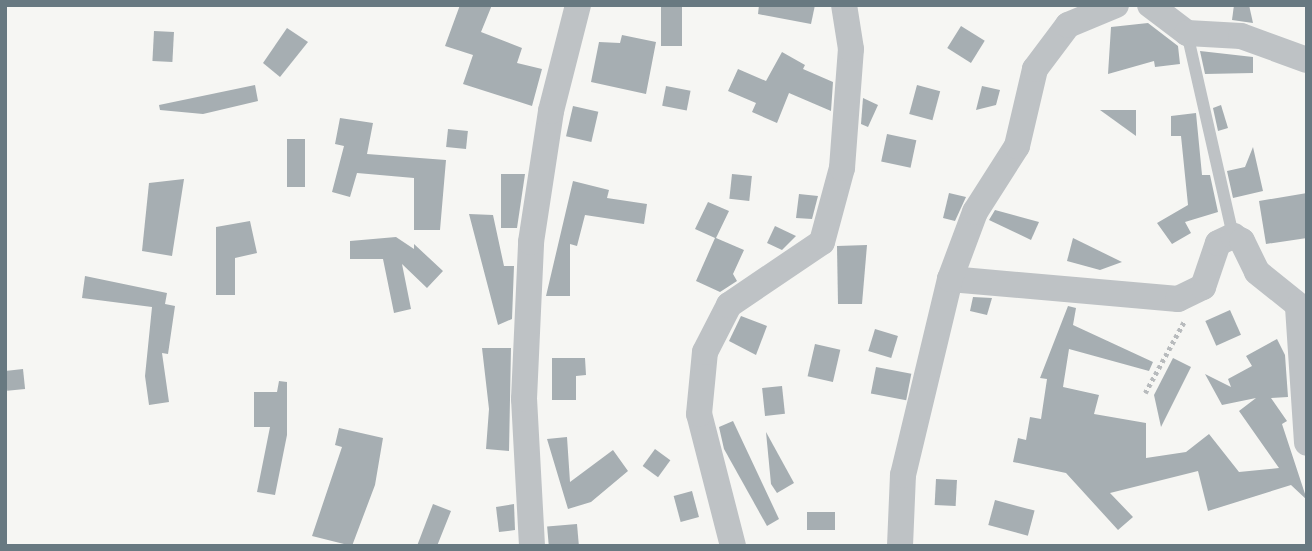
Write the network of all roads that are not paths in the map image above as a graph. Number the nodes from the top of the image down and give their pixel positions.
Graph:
1 (578, 5) edge
2 (844, 5) edge
3 (1116, 5) edge
4 (1150, 5) edge
5 (1063, 15) edge
6 (1186, 33) junction
7 (1307, 60) edge
8 (1233, 236) junction
9 (950, 279) junction
10 (1302, 309) edge
11 (1307, 443) edge
12 (532, 546) edge
13 (733, 546) edge
14 (900, 546) edge

1 - 12 street
2 - 13 street
3 - 5 street
4 - 6 street
5 - 9 street
6 - 7 street
6 - 8 lane
8 - 9 street
8 - 10 street
9 - 14 street
10 - 11 street

